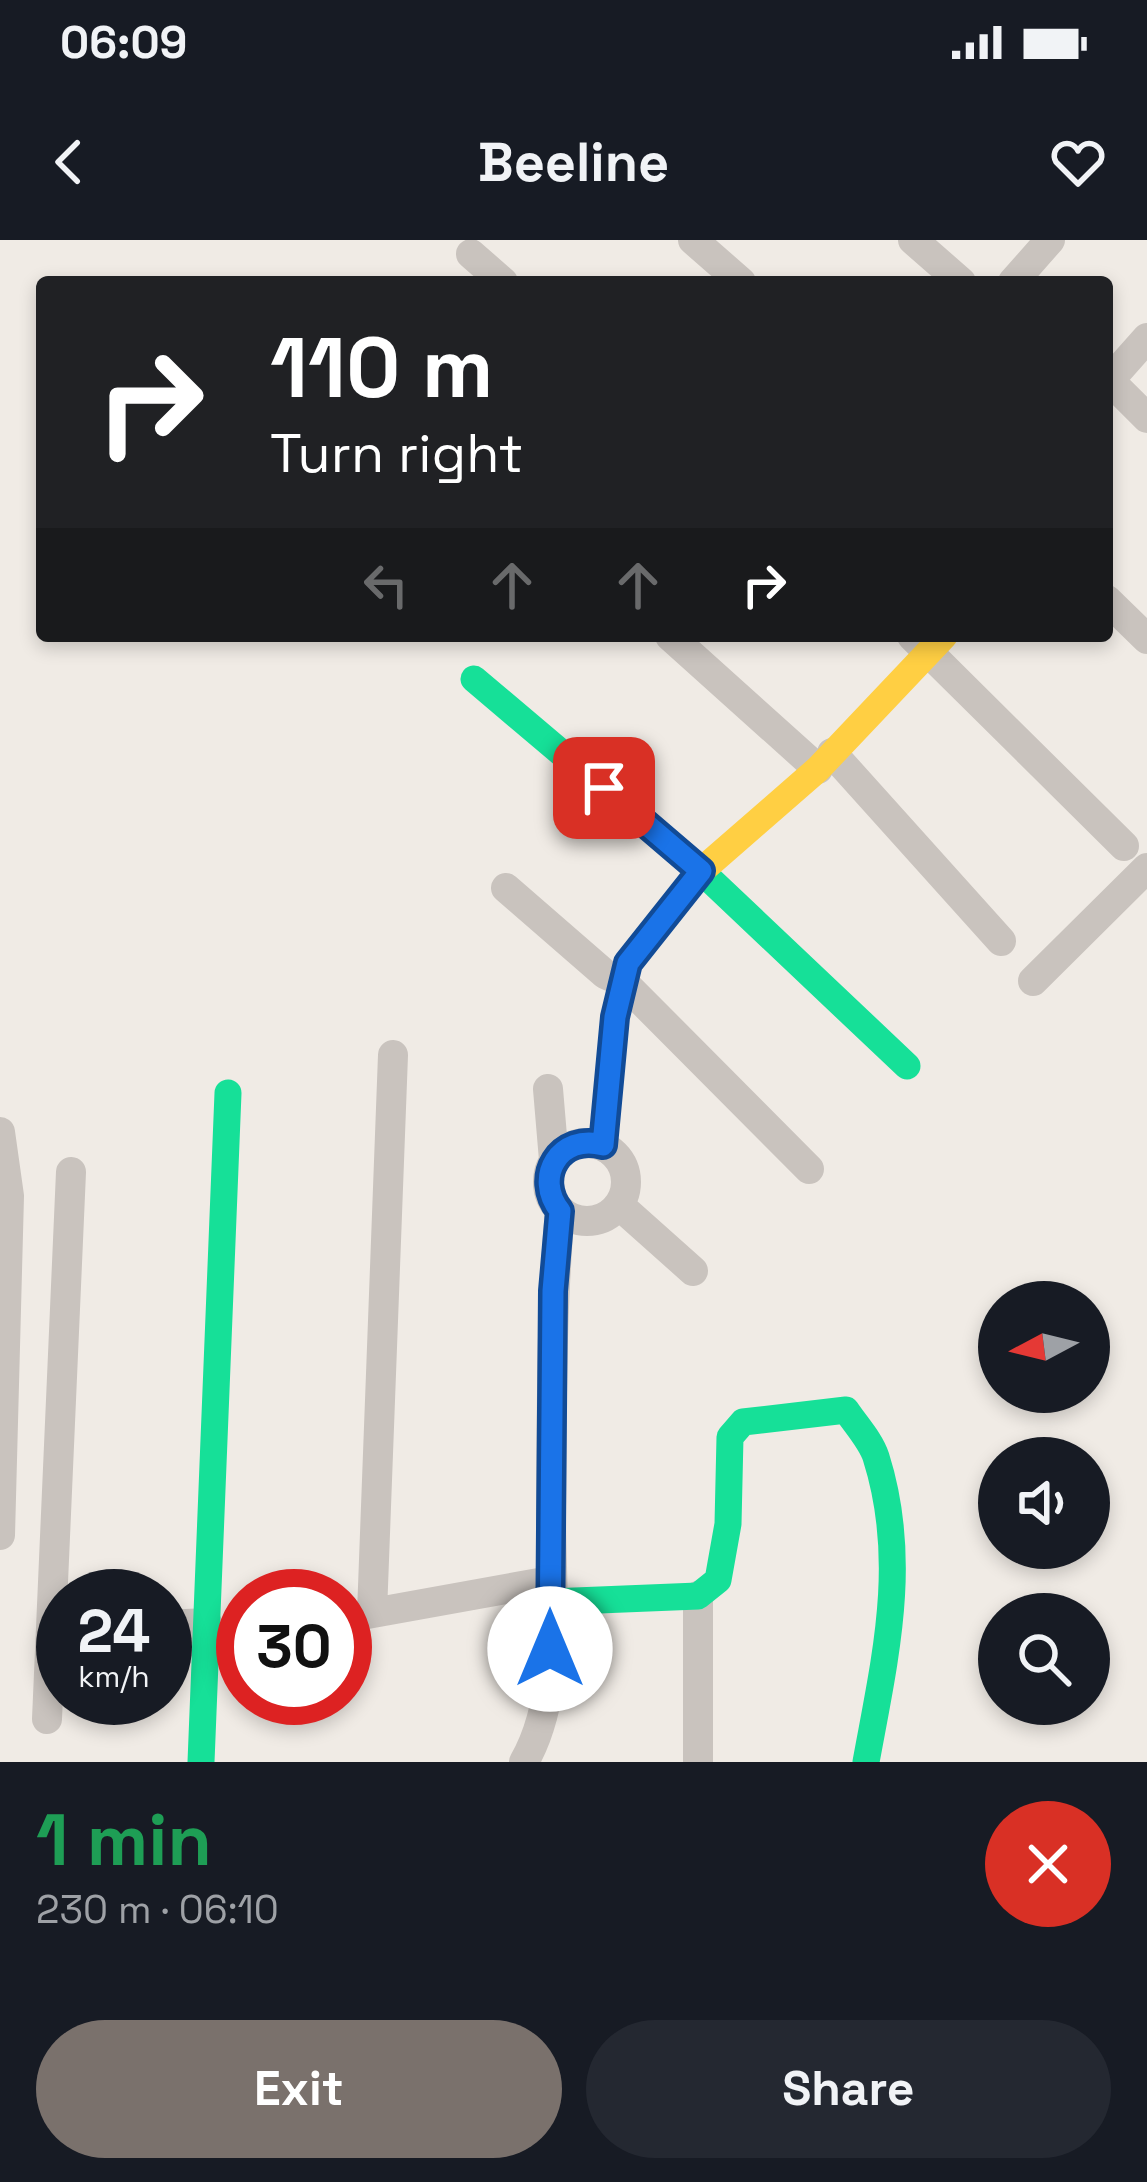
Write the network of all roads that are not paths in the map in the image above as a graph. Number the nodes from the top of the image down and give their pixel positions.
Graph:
1 (693, 240) edge
2 (913, 240) edge
3 (1050, 240) edge
4 (471, 254) dead end
5 (496, 276) edge
6 (734, 276) edge
7 (954, 276) edge
8 (1018, 276) edge
9 (1147, 338) edge
10 (1113, 375) edge
11 (1113, 386) edge
12 (1147, 418) edge
13 (1113, 606) edge
14 (1147, 639) edge
15 (677, 642) edge
16 (927, 642) edge
17 (929, 642) edge
18 (474, 679) dead end
19 (825, 761) junction
20 (1136, 857) edge
21 (701, 871) junction
22 (506, 888) dead end
23 (1001, 941) dead end
24 (1033, 980) dead end
25 (623, 982) junction
26 (393, 1055) dead end
27 (907, 1066) dead end
28 (548, 1089) dead end
29 (228, 1093) dead end
30 (0, 1132) edge
31 (603, 1145) junction
32 (554, 1160) junction
33 (809, 1169) dead end
34 (70, 1172) dead end
35 (619, 1205) junction
36 (560, 1211) junction
37 (693, 1270) dead end
38 (0, 1535) edge
39 (60, 1569) edge
40 (362, 1569) edge
41 (550, 1592) junction
42 (698, 1596) junction
43 (372, 1614) edge
44 (192, 1630) edge
45 (206, 1633) junction
46 (216, 1634) edge
47 (201, 1762) edge
48 (524, 1762) edge
49 (698, 1762) edge
50 (866, 1762) edge

1 - 6 street
2 - 7 street
3 - 8 street
4 - 5 street
9 - 10 street
11 - 12 street
13 - 14 street
15 - 19 street
16 - 19 street
17 - 20 street
18 - 21 street
19 - 21 street
19 - 23 street
20 - 24 street
21 - 25 street
21 - 27 street
22 - 25 street
25 - 31 street
25 - 33 street
26 - 40 street
28 - 32 street
29 - 45 street
30 - 38 street
31 - 32 street
31 - 35 street
32 - 36 street
34 - 39 street
35 - 36 street
35 - 37 street
36 - 41 street
41 - 42 street
41 - 43 street
41 - 48 street
42 - 49 street
42 - 50 street
44 - 45 street
45 - 46 street
45 - 47 street

